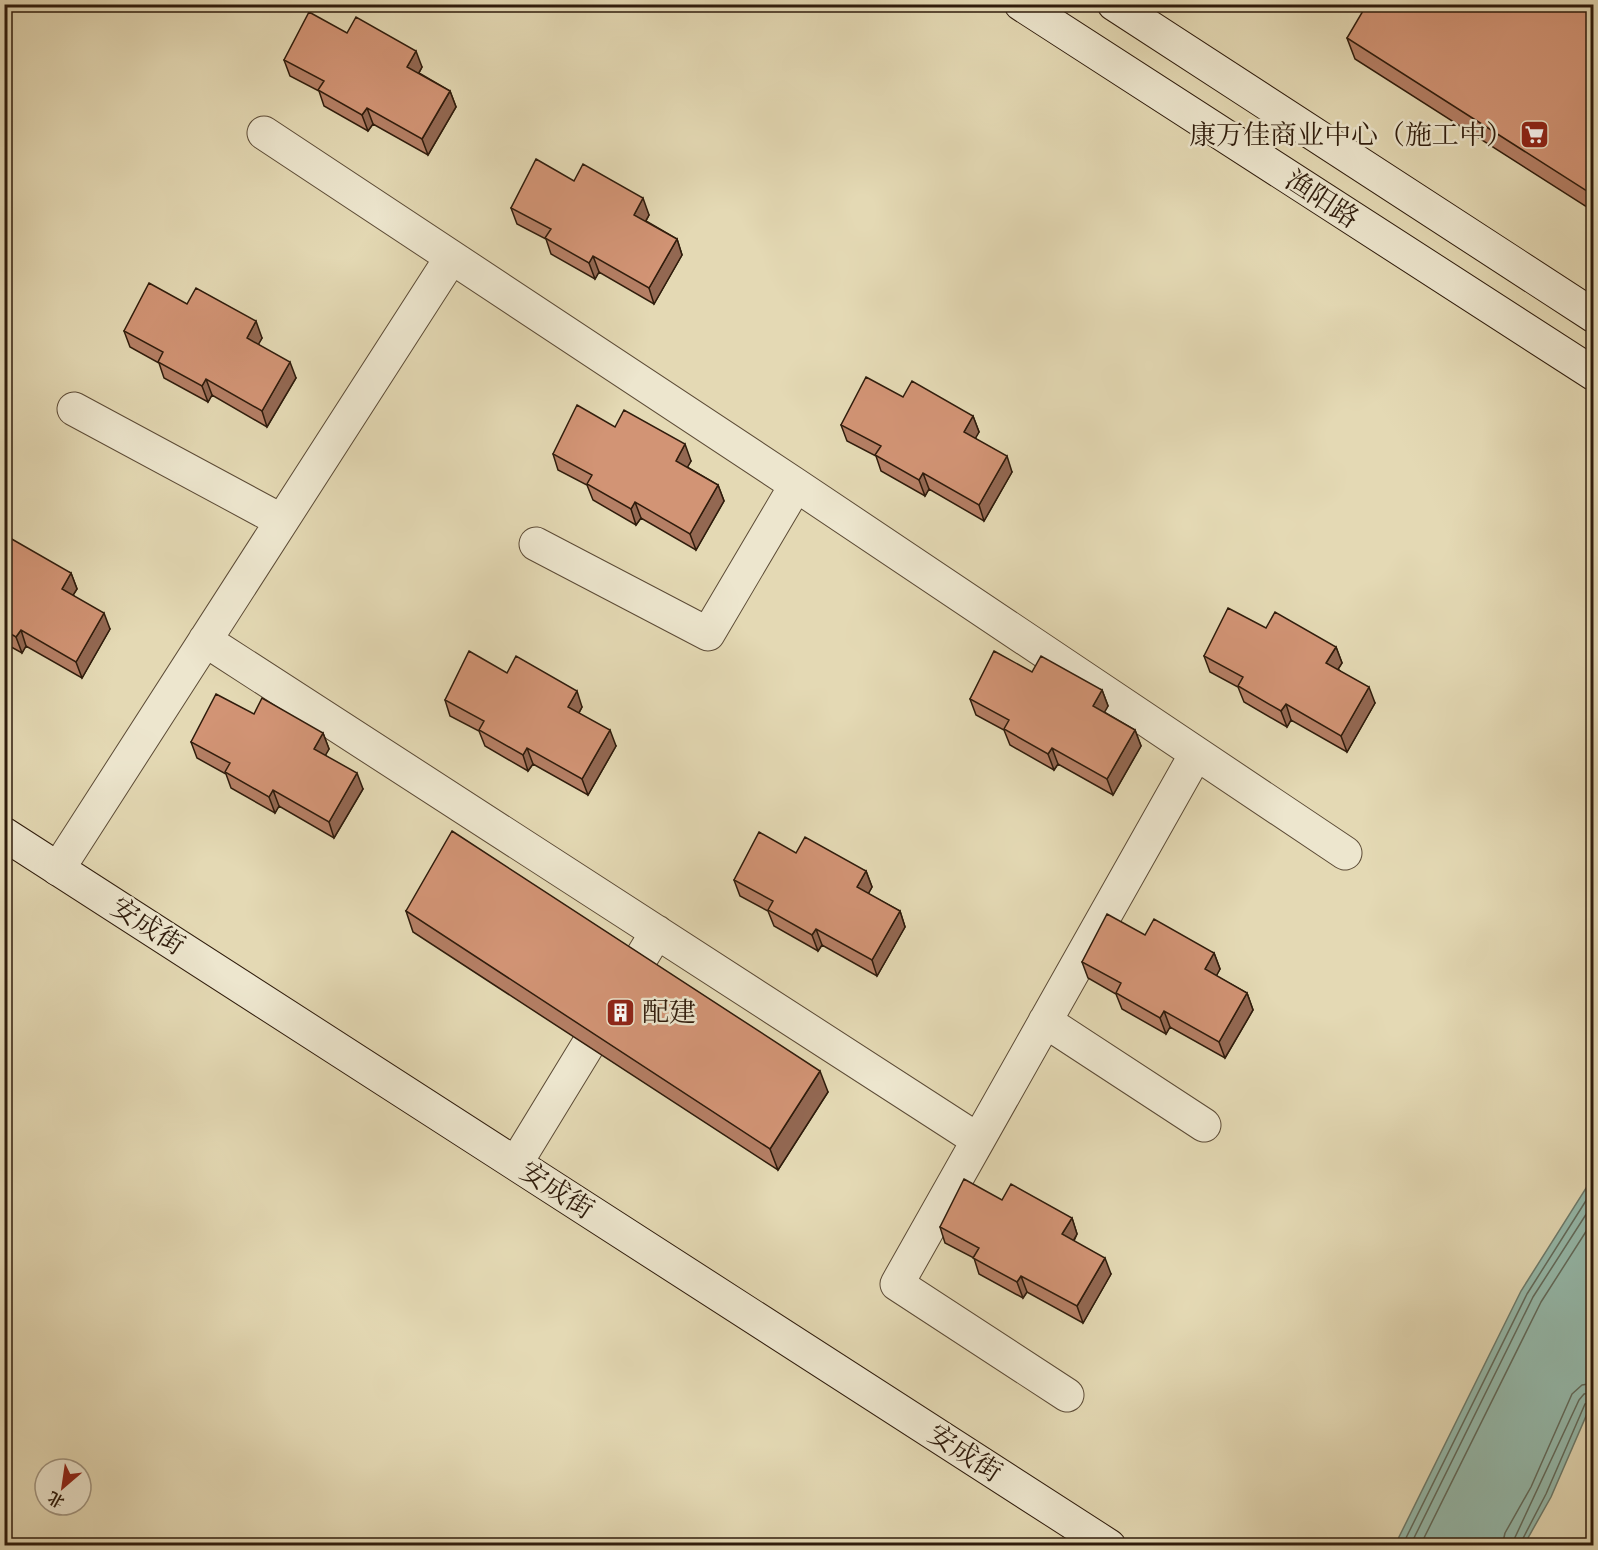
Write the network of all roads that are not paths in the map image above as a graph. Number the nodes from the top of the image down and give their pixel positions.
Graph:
1 (1021, 4) edge
2 (1114, 4) edge
3 (264, 133) dead end
4 (451, 258) junction
5 (1593, 316) edge
6 (1593, 374) edge
7 (74, 409) dead end
8 (796, 484) junction
9 (282, 521) junction
10 (536, 544) dead end
11 (206, 640) junction
12 (1196, 754) junction
13 (4, 834) edge
14 (1345, 853) dead end
15 (58, 868) junction
16 (657, 932) junction
17 (1045, 1022) junction
18 (1204, 1125) dead end
19 (978, 1140) junction
20 (516, 1163) junction
21 (1067, 1395) dead end
22 (1109, 1545) edge

1 - 6 street, 渔阳路
2 - 5 street, 渔阳路
3 - 4 street
4 - 8 street
4 - 9 street
7 - 9 street
8 - 10 street
8 - 12 street
9 - 11 street
11 - 15 street
11 - 16 street
12 - 14 street
12 - 17 street
13 - 15 street, 安成街
15 - 20 street, 安成街
16 - 19 street
16 - 20 street
17 - 18 street
17 - 19 street
19 - 21 street
20 - 22 street, 安成街

